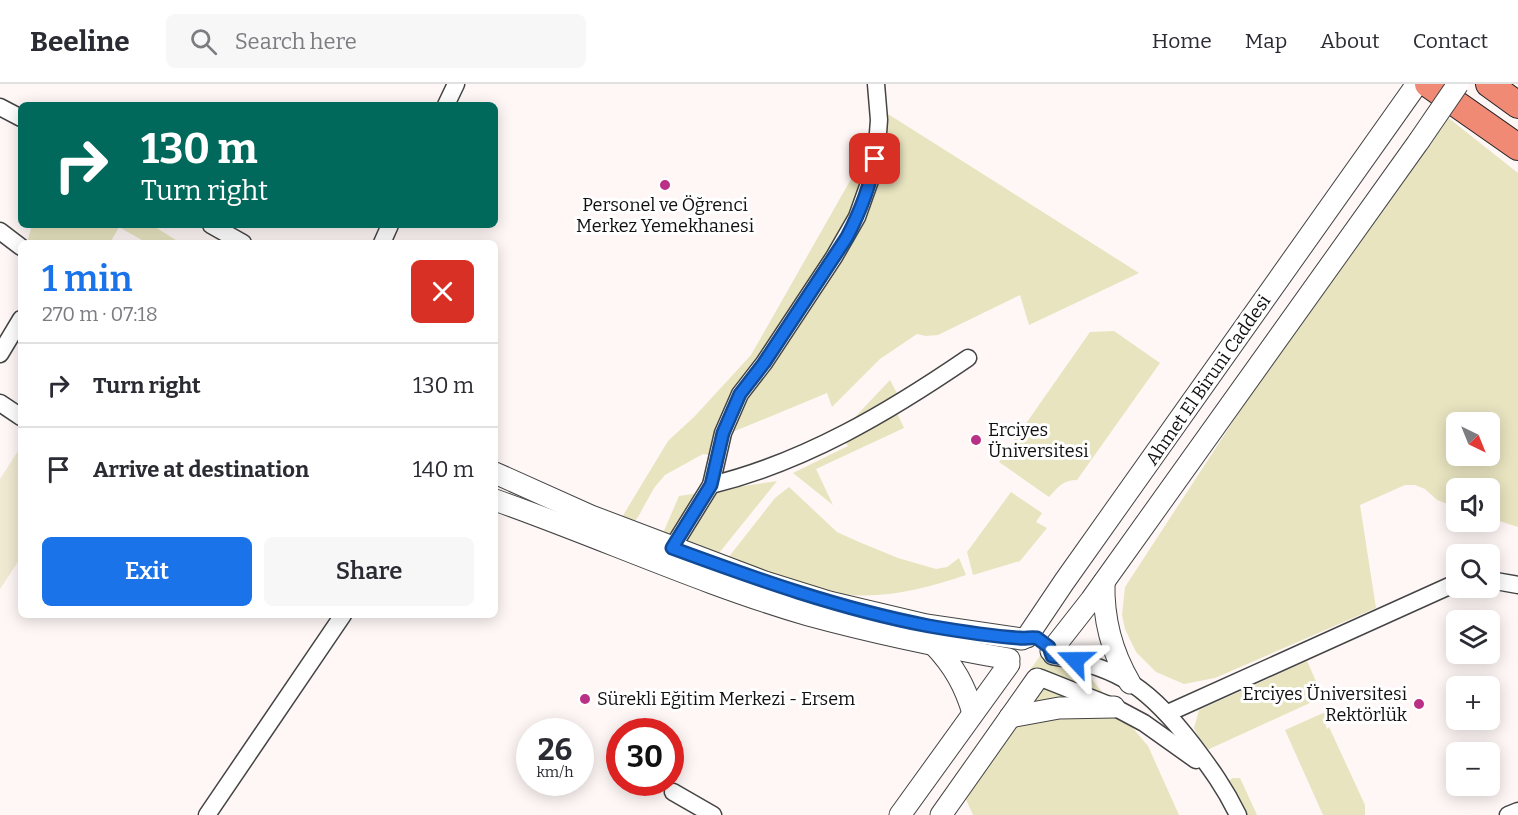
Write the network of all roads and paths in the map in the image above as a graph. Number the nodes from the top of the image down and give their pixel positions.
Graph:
1 (456, 84) edge
2 (876, 84) edge
3 (1417, 84) edge
4 (1428, 84) edge
5 (1458, 84) edge
6 (1489, 84) edge
7 (448, 102) edge
8 (1518, 105) edge
9 (0, 107) edge
10 (18, 116) edge
11 (1518, 147) edge
12 (216, 228) edge
13 (0, 231) edge
14 (238, 240) edge
15 (18, 245) edge
16 (18, 324) edge
17 (0, 354) edge
18 (968, 358) dead end
19 (0, 403) edge
20 (18, 415) edge
21 (498, 474) edge
22 (711, 485) junction
23 (498, 501) edge
24 (672, 548) junction
25 (1104, 582) junction
26 (1500, 582) edge
27 (1518, 585) edge
28 (1446, 588) edge
29 (336, 618) edge
30 (1024, 638) junction
31 (934, 645) junction
32 (1052, 654) junction
33 (1009, 661) junction
34 (1039, 679) junction
35 (1130, 683) junction
36 (1114, 707) junction
37 (973, 713) junction
38 (1168, 713) junction
39 (1010, 717) junction
40 (1222, 784) junction
41 (680, 796) edge
42 (1518, 811) edge
43 (207, 815) edge
44 (713, 815) edge
45 (900, 815) edge
46 (941, 815) edge
47 (1239, 815) edge
48 (1508, 815) edge

1 - 7 street
2 - 22 street
3 - 30 street, Ahmet El Biruni Caddesi
4 - 11 main road
5 - 25 street, Ahmet El Biruni Caddesi, bridge
6 - 8 main road
9 - 10 street
12 - 14 street
13 - 15 street
16 - 17 street
18 - 22 street
19 - 20 street
21 - 24 street
22 - 24 street
23 - 31 street
24 - 30 street
25 - 32 street, Ahmet El Biruni Caddesi
25 - 35 street
26 - 27 street
28 - 38 street
29 - 43 street
30 - 32 street
30 - 33 street
31 - 33 street
31 - 37 street
32 - 34 street
32 - 35 street
33 - 34 street
33 - 37 street
34 - 36 street
34 - 39 street
35 - 38 street
36 - 39 street
36 - 40 street
37 - 45 street
38 - 40 street
39 - 46 street
40 - 47 street
41 - 44 street
42 - 48 street

